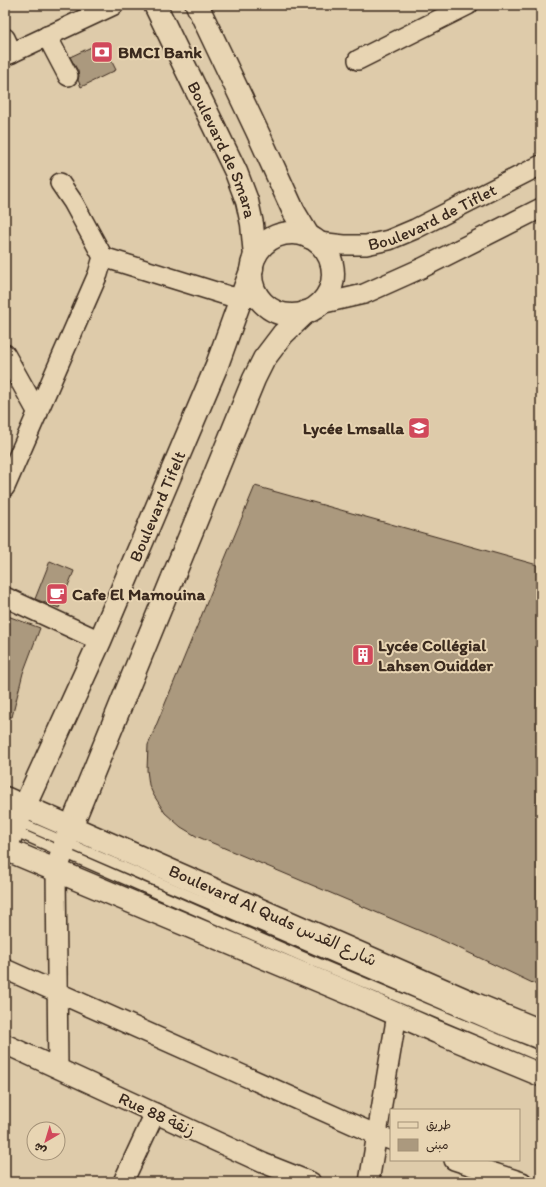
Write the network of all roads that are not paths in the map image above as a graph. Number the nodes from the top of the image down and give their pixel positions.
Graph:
1 (114, 5) edge
2 (155, 5) edge
3 (198, 5) edge
4 (468, 5) edge
5 (47, 36) junction
6 (7, 49) edge
7 (358, 60) dead end
8 (68, 76) dead end
9 (541, 165) edge
10 (60, 183) dead end
11 (541, 208) edge
12 (313, 239) junction
13 (103, 257) junction
14 (254, 262) junction
15 (250, 298) junction
16 (313, 308) junction
17 (5, 354) edge
18 (38, 413) junction
19 (5, 486) edge
20 (5, 598) edge
21 (100, 641) junction
22 (5, 798) edge
23 (11, 829) edge
24 (64, 848) junction
25 (5, 969) edge
26 (57, 992) junction
27 (397, 1014) junction
28 (541, 1031) edge
29 (5, 1044) edge
30 (541, 1044) edge
31 (541, 1057) edge
32 (58, 1068) junction
33 (541, 1075) edge
34 (154, 1113) junction
35 (384, 1137) edge
36 (457, 1161) edge
37 (123, 1182) edge
38 (311, 1182) edge
39 (369, 1182) edge
40 (522, 1182) edge

1 - 5 street
2 - 14 street, Boulevard de Smara
3 - 12 street
4 - 7 street
5 - 6 street
5 - 8 street
9 - 12 street, Boulevard de Tiflet
10 - 13 street
11 - 16 street
12 - 14 street
12 - 16 street
13 - 15 street
13 - 18 street
14 - 15 street, Boulevard Tifelt
15 - 16 street
15 - 21 street, Boulevard Tifelt
16 - 24 street
17 - 18 street
18 - 19 street
20 - 21 street
21 - 23 street, Boulevard Tifelt
22 - 23 street, Boulevard Al Quds شارع القدس
23 - 24 street, Boulevard Al Quds شارع القدس
23 - 24 street, Boulevard Al Quds شارع القدس
24 - 26 street
24 - 27 street, Boulevard Al Quds شارع القدس
24 - 28 street, Boulevard Al Quds شارع القدس
24 - 30 lane
24 - 31 lane
25 - 26 street
26 - 32 street
26 - 35 street
27 - 33 street, Boulevard Al Quds شارع القدس
27 - 35 street
29 - 32 street, Rue 88 زنقة
32 - 34 street, Rue 88 زنقة
34 - 37 street
34 - 38 street, Rue 88 زنقة
35 - 39 street
36 - 40 street

